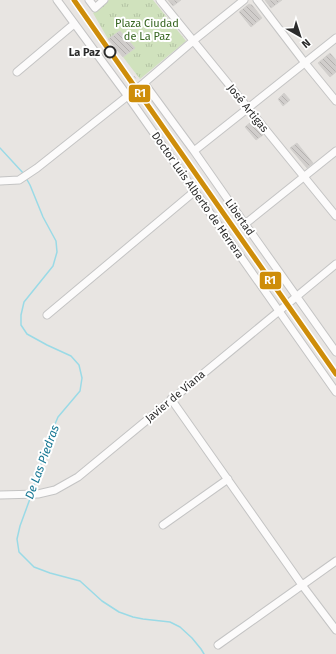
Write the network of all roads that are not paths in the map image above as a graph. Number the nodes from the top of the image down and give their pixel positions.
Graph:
1 (56, 0) edge
2 (89, 0) edge
3 (104, 0) edge
4 (160, 0) edge
5 (244, 0) edge
6 (257, 0) edge
7 (74, 24) junction
8 (336, 38) edge
9 (193, 41) junction
10 (304, 63) junction
11 (17, 72) dead end
12 (144, 83) junction
13 (127, 95) junction
14 (336, 101) edge
15 (248, 108) junction
16 (194, 151) junction
17 (336, 151) edge
18 (304, 177) junction
19 (0, 181) edge
20 (195, 191) junction
21 (336, 216) edge
22 (245, 224) junction
23 (336, 264) edge
24 (297, 296) junction
25 (279, 310) junction
26 (47, 315) dead end
27 (336, 352) edge
28 (336, 392) edge
29 (171, 399) junction
30 (228, 479) junction
31 (0, 495) edge
32 (164, 525) dead end
33 (336, 561) edge
34 (302, 585) junction
35 (336, 630) edge
36 (218, 645) dead end

1 - 7 street, Doctor Luis Alberto de Herrera
2 - 3 street
4 - 9 street, José Artigas
5 - 9 street
6 - 10 street
7 - 11 street
7 - 13 street, Doctor Luis Alberto de Herrera
8 - 10 street
9 - 12 street
9 - 15 street, José Artigas
10 - 14 street
10 - 15 street
12 - 13 street
12 - 16 street, Libertad
13 - 19 street
13 - 20 street, Doctor Luis Alberto de Herrera
15 - 16 street
15 - 18 street, José Artigas
16 - 22 street, Libertad
17 - 18 street
18 - 21 street, José Artigas
18 - 22 street
20 - 25 street, Doctor Luis Alberto de Herrera
20 - 26 street
22 - 24 street, Libertad
23 - 24 street, Javier de Viana
24 - 25 street, Javier de Viana
24 - 27 street, Libertad
25 - 28 street, Doctor Luis Alberto de Herrera
25 - 29 street, Javier de Viana
29 - 30 street
29 - 31 street, Javier de Viana
30 - 32 street
30 - 34 street
33 - 34 street
34 - 35 street
34 - 36 street

